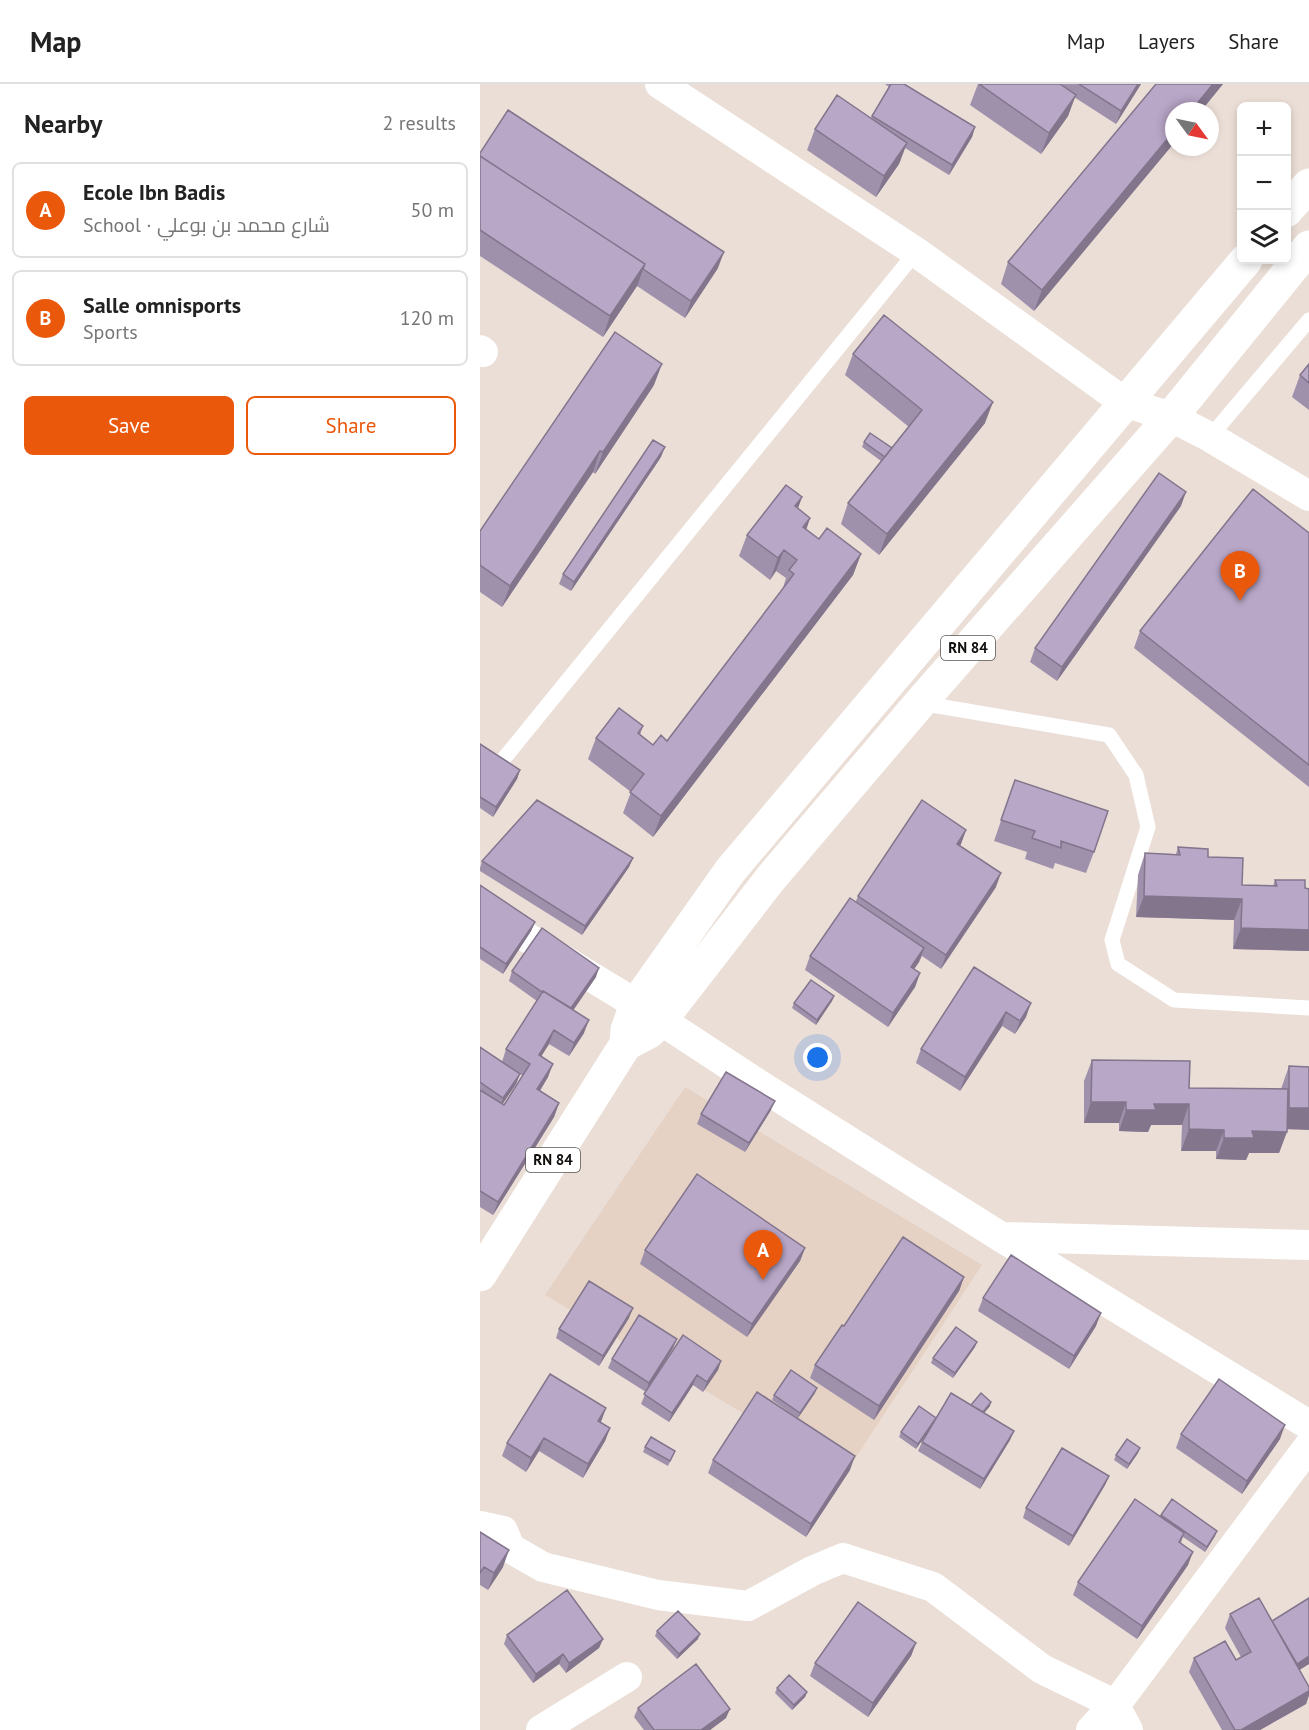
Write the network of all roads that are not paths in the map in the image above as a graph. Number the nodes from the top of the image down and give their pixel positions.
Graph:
1 (660, 84) edge
2 (1309, 185) edge
3 (1288, 210) edge
4 (1309, 248) edge
5 (916, 252) junction
6 (1243, 264) edge
7 (1309, 320) edge
8 (1125, 402) junction
9 (1171, 417) junction
10 (1210, 437) junction
11 (1309, 495) edge
12 (920, 703) junction
13 (480, 788) edge
14 (480, 909) edge
15 (1309, 1008) edge
16 (648, 1012) junction
17 (1001, 1237) junction
18 (1309, 1245) edge
19 (480, 1275) edge
20 (1309, 1425) edge
21 (1309, 1446) edge
22 (480, 1526) edge
23 (627, 1677) dead end
24 (1114, 1704) junction
25 (541, 1730) edge
26 (1091, 1730) edge
27 (1128, 1730) edge

1 - 5 street
2 - 3 main road
4 - 9 main road, RN 84
5 - 8 street
5 - 13 lane
6 - 8 main road, RN 84
7 - 10 lane
8 - 9 street
8 - 16 main road, RN 84
9 - 10 street
9 - 12 main road, RN 84
10 - 11 street
12 - 15 lane
12 - 16 main road, RN 84
14 - 16 street
16 - 17 street
16 - 19 main road, RN 84
17 - 18 street
17 - 20 street
21 - 24 street
22 - 24 street
23 - 25 street
24 - 26 street
24 - 27 street

